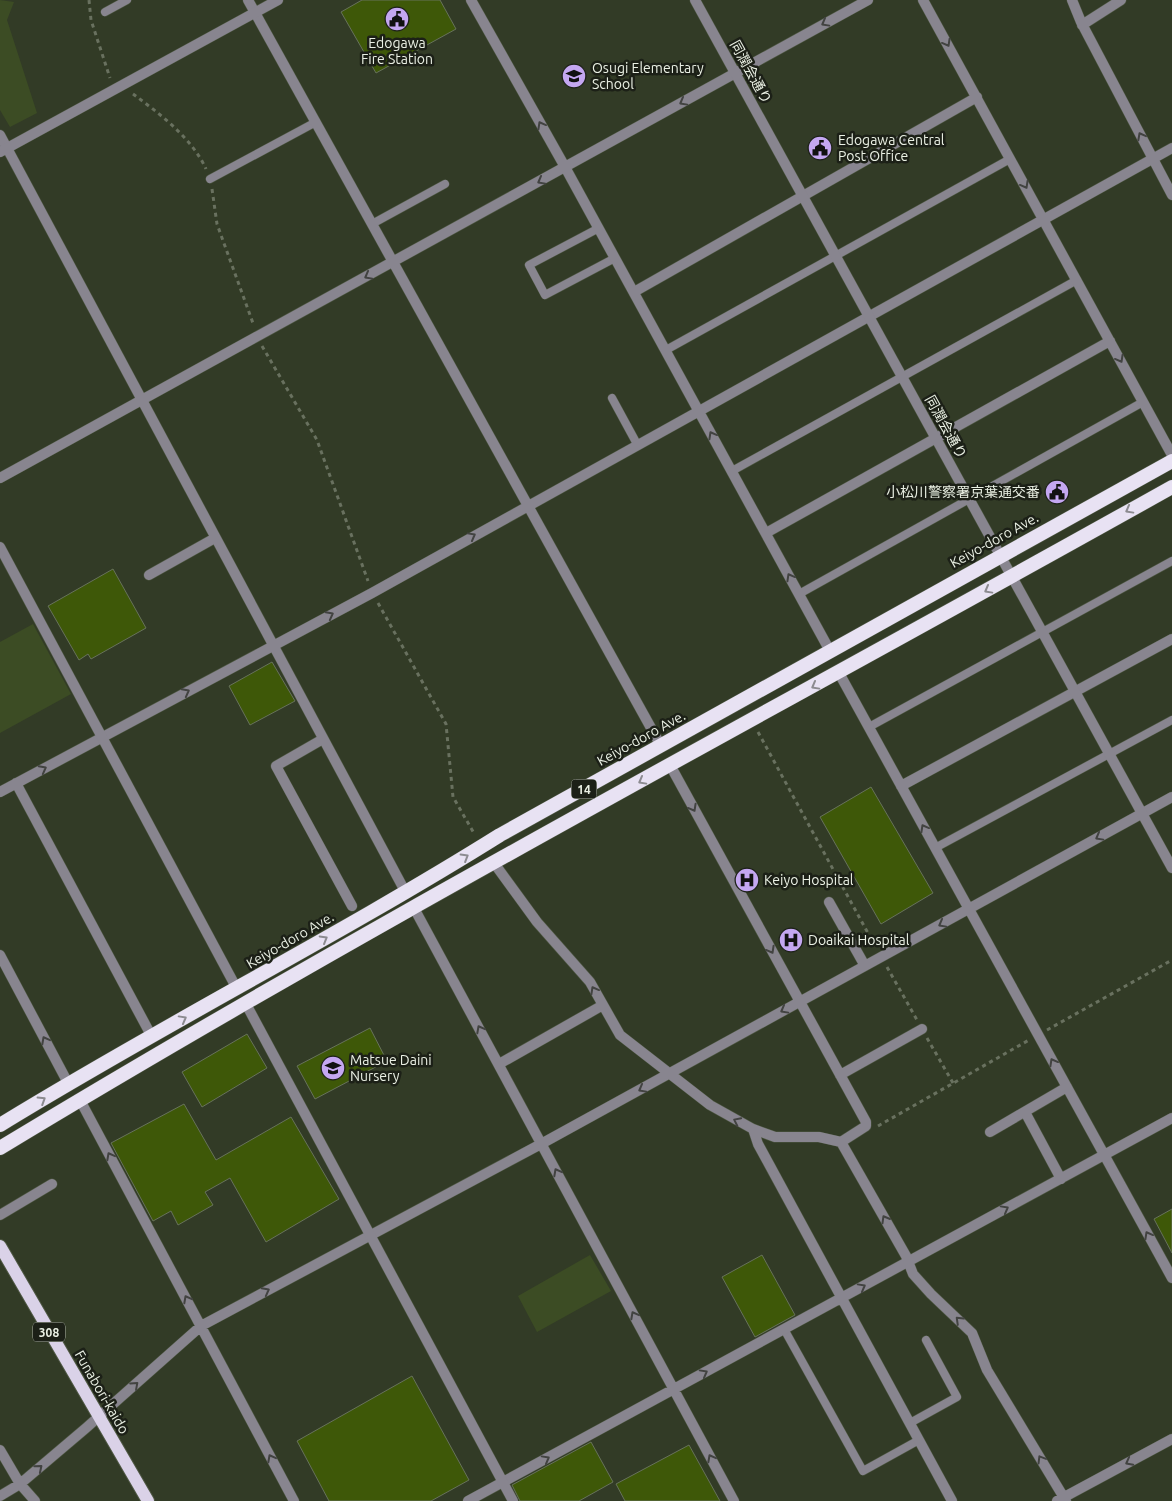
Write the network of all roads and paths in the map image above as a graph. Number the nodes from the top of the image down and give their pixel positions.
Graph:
1 (89, 0) edge
2 (128, 0) edge
3 (248, 0) edge
4 (278, 0) edge
5 (471, 0) edge
6 (695, 0) edge
7 (868, 0) edge
8 (924, 0) edge
9 (1072, 0) edge
10 (1121, 0) edge
11 (105, 12) dead end
12 (255, 13) junction
13 (1082, 25) junction
14 (735, 72) junction
15 (120, 88) junction
16 (977, 97) junction
17 (316, 122) junction
18 (0, 135) edge
19 (1172, 148) edge
20 (4, 150) edge
21 (1010, 159) junction
22 (1154, 159) junction
23 (566, 167) junction
24 (210, 179) junction
25 (445, 184) dead end
26 (1172, 195) edge
27 (803, 196) junction
28 (1044, 220) junction
29 (372, 224) junction
30 (599, 228) junction
31 (836, 256) junction
32 (615, 258) junction
33 (393, 262) junction
34 (1077, 280) junction
35 (634, 292) junction
36 (869, 316) junction
37 (257, 337) junction
38 (1110, 341) junction
39 (666, 350) junction
40 (902, 377) junction
41 (612, 398) dead end
42 (142, 401) junction
43 (1143, 402) junction
44 (699, 410) junction
45 (936, 438) junction
46 (638, 444) junction
47 (1172, 455) edge
48 (1172, 461) edge
49 (732, 471) junction
50 (0, 478) edge
51 (1172, 487) edge
52 (970, 498) junction
53 (526, 506) junction
54 (766, 533) junction
55 (215, 538) junction
56 (0, 547) edge
57 (1000, 555) junction
58 (1172, 561) edge
59 (149, 575) dead end
60 (1012, 576) junction
61 (372, 593) junction
62 (799, 594) junction
63 (1043, 632) junction
64 (1172, 639) edge
65 (273, 646) junction
66 (830, 651) junction
67 (838, 673) junction
68 (1076, 692) junction
69 (752, 720) junction
70 (1172, 720) edge
71 (869, 727) junction
72 (102, 737) junction
73 (323, 739) junction
74 (661, 746) junction
75 (1110, 755) junction
76 (670, 765) junction
77 (16, 783) junction
78 (901, 786) junction
79 (0, 792) edge
80 (1172, 797) edge
81 (1142, 814) junction
82 (482, 847) junction
83 (935, 848) junction
84 (494, 863) junction
85 (1172, 868) edge
86 (406, 893) junction
87 (829, 902) dead end
88 (352, 906) dead end
89 (414, 908) junction
90 (969, 909) junction
91 (0, 956) edge
92 (881, 957) junction
93 (1172, 960) edge
94 (865, 966) junction
95 (237, 989) junction
96 (800, 1002) junction
97 (246, 1004) junction
98 (603, 1005) junction
99 (922, 1029) junction
100 (1038, 1035) junction
101 (152, 1037) junction
102 (499, 1064) junction
103 (670, 1073) junction
104 (840, 1075) junction
105 (68, 1083) junction
106 (953, 1084) junction
107 (1067, 1087) junction
108 (80, 1100) junction
109 (1025, 1112) junction
110 (1172, 1118) edge
111 (0, 1125) edge
112 (753, 1129) junction
113 (863, 1129) junction
114 (990, 1132) dead end
115 (841, 1142) junction
116 (541, 1144) junction
117 (0, 1148) edge
118 (1104, 1155) junction
119 (1061, 1178) junction
120 (52, 1184) dead end
121 (0, 1215) edge
122 (370, 1235) junction
123 (0, 1246) edge
124 (908, 1262) junction
125 (1172, 1278) edge
126 (842, 1298) junction
127 (201, 1326) junction
128 (784, 1329) junction
129 (926, 1340) dead end
130 (674, 1390) junction
131 (99, 1418) junction
132 (910, 1424) junction
133 (1172, 1439) edge
134 (919, 1440) junction
135 (0, 1450) edge
136 (503, 1483) junction
137 (20, 1484) junction
138 (0, 1496) edge
139 (1062, 1500) edge
140 (35, 1501) edge
141 (148, 1501) edge
142 (294, 1501) edge
143 (468, 1501) edge
144 (513, 1501) edge
145 (734, 1501) edge
146 (952, 1501) edge

1 - 15 path
2 - 11 lane
3 - 12 street
4 - 12 street
23 -> 5 street
6 - 14 street, 同潤会通り
7 -> 14 street
8 -> 16 street
9 - 13 street
10 - 13 street
12 - 15 street
12 - 17 street
22 -> 13 street
14 -> 23 street
14 - 27 street, 同潤会通り
15 - 20 street
15 - 24 path
16 - 21 street
16 - 27 street
17 - 24 lane
17 - 29 street
18 - 20 street
19 - 22 street
20 - 42 street
21 -> 28 street
21 - 31 lane
22 - 26 street
22 - 28 street
23 - 30 street
23 -> 33 street
24 - 37 path
25 - 29 lane
27 - 31 street, 同潤会通り
27 - 35 street
28 - 34 street
28 - 36 street
29 - 33 street
30 - 32 street
30 - 32 lane
31 - 36 street, 同潤会通り
31 - 39 lane
32 - 35 street
33 -> 37 street
33 - 53 street
34 - 38 street
34 - 40 lane
35 - 39 street
36 - 40 street, 同潤会通り
36 - 44 street
37 - 42 street
37 - 61 path
38 -> 43 street
38 - 45 street
39 - 44 street
40 - 45 street, 同潤会通り
40 - 49 lane
41 - 46 lane
42 - 50 street
42 - 55 street
43 - 47 street
43 - 52 lane
44 - 46 street
49 -> 44 street
45 - 52 street, 同潤会通り
45 - 54 street
46 - 53 street
48 - 57 highway, Keiyo-doro Ave. / 14
49 - 54 street
51 -> 60 highway, 14
52 - 57 street, 同潤会通り
52 - 62 lane
61 -> 53 street
53 - 74 street
62 -> 54 street
55 - 59 street
55 - 65 street
56 - 72 street
57 - 60 street, 同潤会通り
57 - 66 highway, Keiyo-doro Ave. / 14
58 - 63 lane
60 - 63 street, 同潤会通り
60 -> 67 highway, 14
65 -> 61 street
61 - 82 path
62 - 66 street
63 - 68 street, 同潤会通り
63 - 71 lane
64 - 68 street
72 -> 65 street
65 - 73 street
66 - 74 highway, Keiyo-doro Ave. / 14
67 -> 69 highway, 14
67 - 71 street
68 - 75 street, 同潤会通り
68 - 78 street
69 - 76 highway, 14
69 - 92 path
70 - 75 lane
71 - 78 street
77 -> 72 street
72 - 95 street
73 - 86 street
73 - 88 street
74 - 82 highway, Keiyo-doro Ave. / 14
75 - 81 street, 同潤会通り
75 - 83 lane
76 -> 84 highway, 14
76 -> 96 street
77 - 79 street
77 - 101 street
83 -> 78 street
80 - 81 street
81 - 85 street, 同潤会通り
81 -> 90 street
86 -> 82 highway, Keiyo-doro Ave. / 14
83 - 90 street
84 - 89 highway, 14
98 -> 84 street
95 -> 86 highway, Keiyo-doro Ave. / 14
87 - 94 street
89 - 97 highway, 14
102 -> 89 street
90 -> 92 street
90 - 100 street
105 -> 91 street
92 - 94 street
92 - 99 path
93 - 100 path
94 - 96 street
101 -> 95 highway, Keiyo-doro Ave. / 14
96 -> 103 street
96 - 104 street
97 - 108 highway, 14
97 - 122 street
98 - 102 street
98 - 103 street
99 - 104 street
99 - 106 path
100 - 106 path
107 -> 100 street
101 - 105 highway, Keiyo-doro Ave. / 14
102 - 116 street
112 -> 103 street
103 -> 116 street
104 - 113 street
111 -> 105 highway, Keiyo-doro Ave. / 14
106 - 113 path
107 - 109 street
107 - 118 street
108 - 117 highway, 14
127 -> 108 street
109 - 114 street
109 - 119 street
110 - 118 street
112 - 115 street
112 - 126 street
113 - 115 street
124 -> 115 street
116 - 122 street
130 -> 116 street
118 - 119 street
125 -> 118 street
124 -> 119 street
120 - 121 street
127 -> 122 street
122 - 136 street
123 - 131 main road, Funabori-kaido / 308
126 -> 124 street
139 -> 124 street
126 - 128 street
126 - 132 street
131 -> 127 street
142 -> 127 street
130 -> 128 street
128 - 134 lane
129 - 132 lane
136 -> 130 street
145 -> 130 street
137 -> 131 street
131 - 141 main road, Funabori-kaido / 308
132 - 134 street
133 -> 139 street
134 - 146 street
135 - 137 street
136 - 143 street
136 - 144 street
137 - 138 street
137 - 140 street

